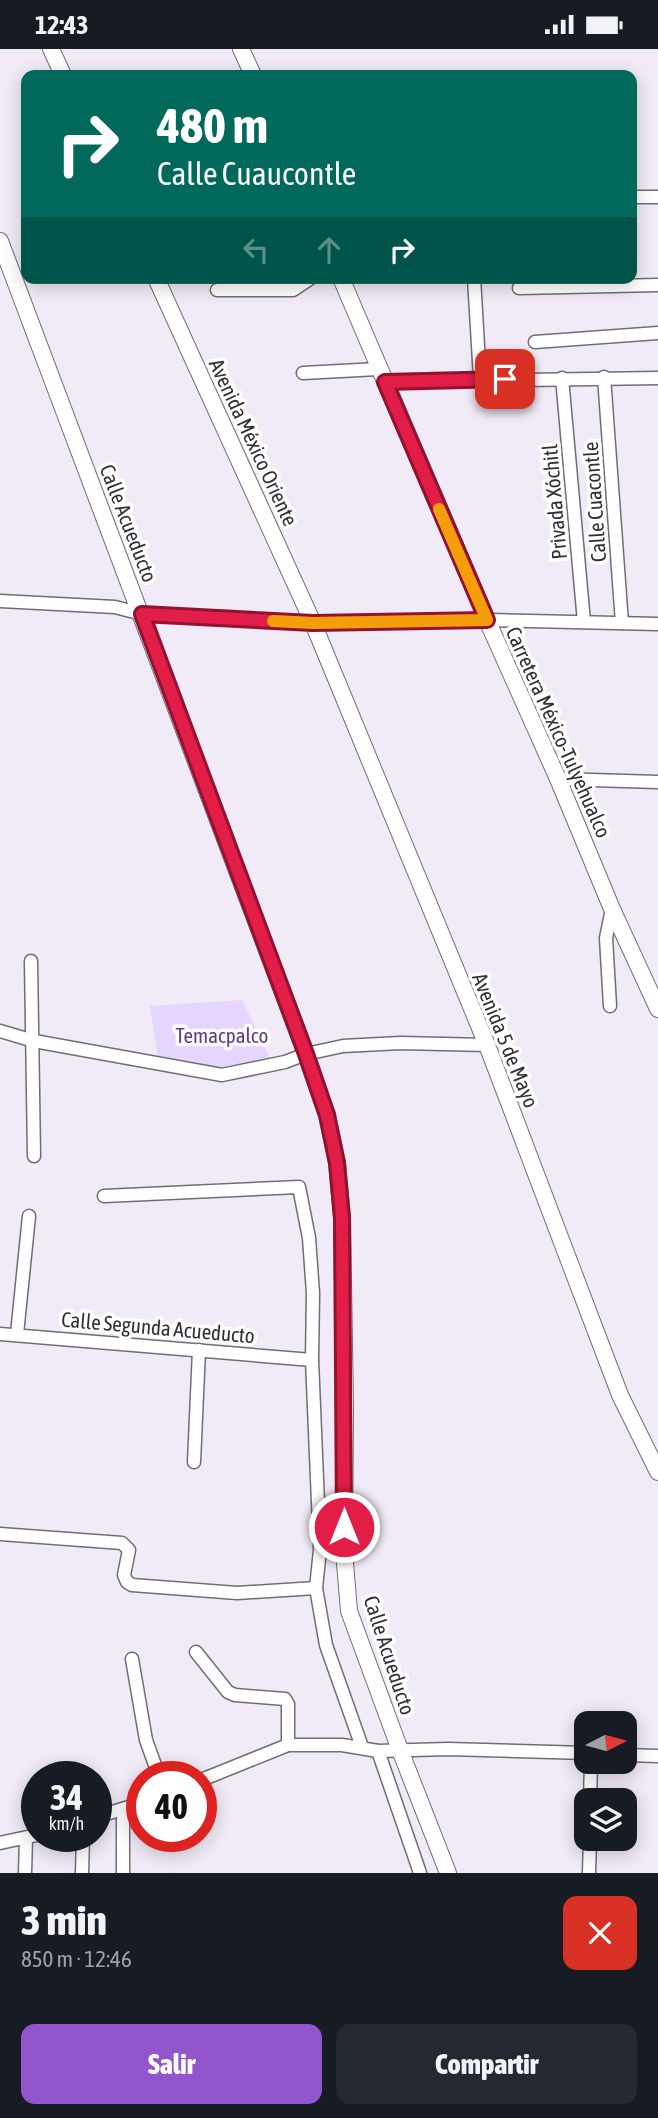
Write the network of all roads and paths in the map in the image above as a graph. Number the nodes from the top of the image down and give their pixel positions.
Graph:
1 (51, 49) edge
2 (241, 49) edge
3 (62, 70) edge
4 (251, 70) edge
5 (637, 197) edge
6 (658, 197) edge
7 (0, 241) edge
8 (159, 284) edge
9 (302, 284) edge
10 (343, 284) edge
11 (474, 284) edge
12 (658, 285) edge
13 (519, 288) dead end
14 (217, 290) dead end
15 (658, 334) edge
16 (535, 342) dead end
17 (303, 373) dead end
18 (381, 375) junction
19 (604, 377) junction
20 (562, 378) junction
21 (658, 378) edge
22 (480, 379) junction
23 (0, 601) edge
24 (142, 614) junction
25 (487, 620) junction
26 (584, 622) junction
27 (313, 623) junction
28 (622, 623) junction
29 (658, 624) edge
30 (558, 779) junction
31 (658, 782) edge
32 (612, 909) junction
33 (31, 961) dead end
34 (610, 1006) dead end
35 (658, 1009) edge
36 (0, 1031) edge
37 (34, 1041) junction
38 (486, 1045) junction
39 (306, 1054) junction
40 (34, 1156) dead end
41 (104, 1196) dead end
42 (29, 1216) dead end
43 (0, 1334) edge
44 (17, 1334) junction
45 (199, 1350) junction
46 (312, 1360) junction
47 (194, 1462) dead end
48 (658, 1472) edge
49 (0, 1534) edge
50 (316, 1588) junction
51 (197, 1652) dead end
52 (132, 1659) dead end
53 (288, 1745) junction
54 (362, 1747) junction
55 (378, 1751) junction
56 (400, 1751) junction
57 (574, 1753) edge
58 (637, 1755) edge
59 (658, 1756) edge
60 (154, 1761) edge
61 (217, 1774) edge
62 (126, 1808) edge
63 (123, 1809) junction
64 (112, 1813) edge
65 (21, 1839) edge
66 (0, 1843) edge
67 (590, 1851) edge
68 (29, 1852) edge
69 (83, 1852) edge
70 (25, 1873) edge
71 (82, 1873) edge
72 (123, 1873) edge
73 (420, 1873) edge
74 (449, 1873) edge
75 (589, 1873) edge

1 - 3 main road
2 - 4 main road
5 - 6 street
7 - 24 main road, Calle Acueducto
8 - 27 main road, Avenida México Oriente
9 - 14 street
10 - 18 main road, Carretera México-Tulyehualco
11 - 22 street
12 - 13 street
15 - 16 street
17 - 18 street
18 - 22 street
18 - 25 main road, Carretera México-Tulyehualco
19 - 20 street
19 - 21 street
19 - 28 street, Calle Cuacontle
20 - 22 street
20 - 26 street, Privada Xóchitl
23 - 24 street
24 - 27 street
24 - 39 main road, Calle Acueducto
25 - 26 street
25 - 27 street
25 - 30 main road, Carretera México-Tulyehualco
26 - 28 street
27 - 38 main road, Avenida 5 de Mayo
28 - 29 street
30 - 31 street
30 - 32 main road, Carretera México-Tulyehualco
32 - 34 street
32 - 35 main road, Carretera México-Tulyehualco
33 - 37 street
36 - 37 street
37 - 39 street
37 - 40 street
38 - 39 street
38 - 48 main road, Avenida 5 de Mayo
39 - 56 main road, Calle Acueducto
41 - 46 street
42 - 44 street
43 - 44 street, Calle Segunda Acueducto
44 - 45 street, Calle Segunda Acueducto
45 - 46 street, Calle Segunda Acueducto
45 - 47 street
46 - 50 street
49 - 50 street
50 - 54 street
51 - 53 street
52 - 60 street
53 - 54 street
53 - 61 street
54 - 55 street
55 - 56 street
55 - 73 street
56 - 57 street
56 - 74 main road, Calle Acueducto
58 - 59 street
62 - 63 street
63 - 64 street
63 - 72 street
65 - 66 street
67 - 75 street
68 - 70 street
69 - 71 street

